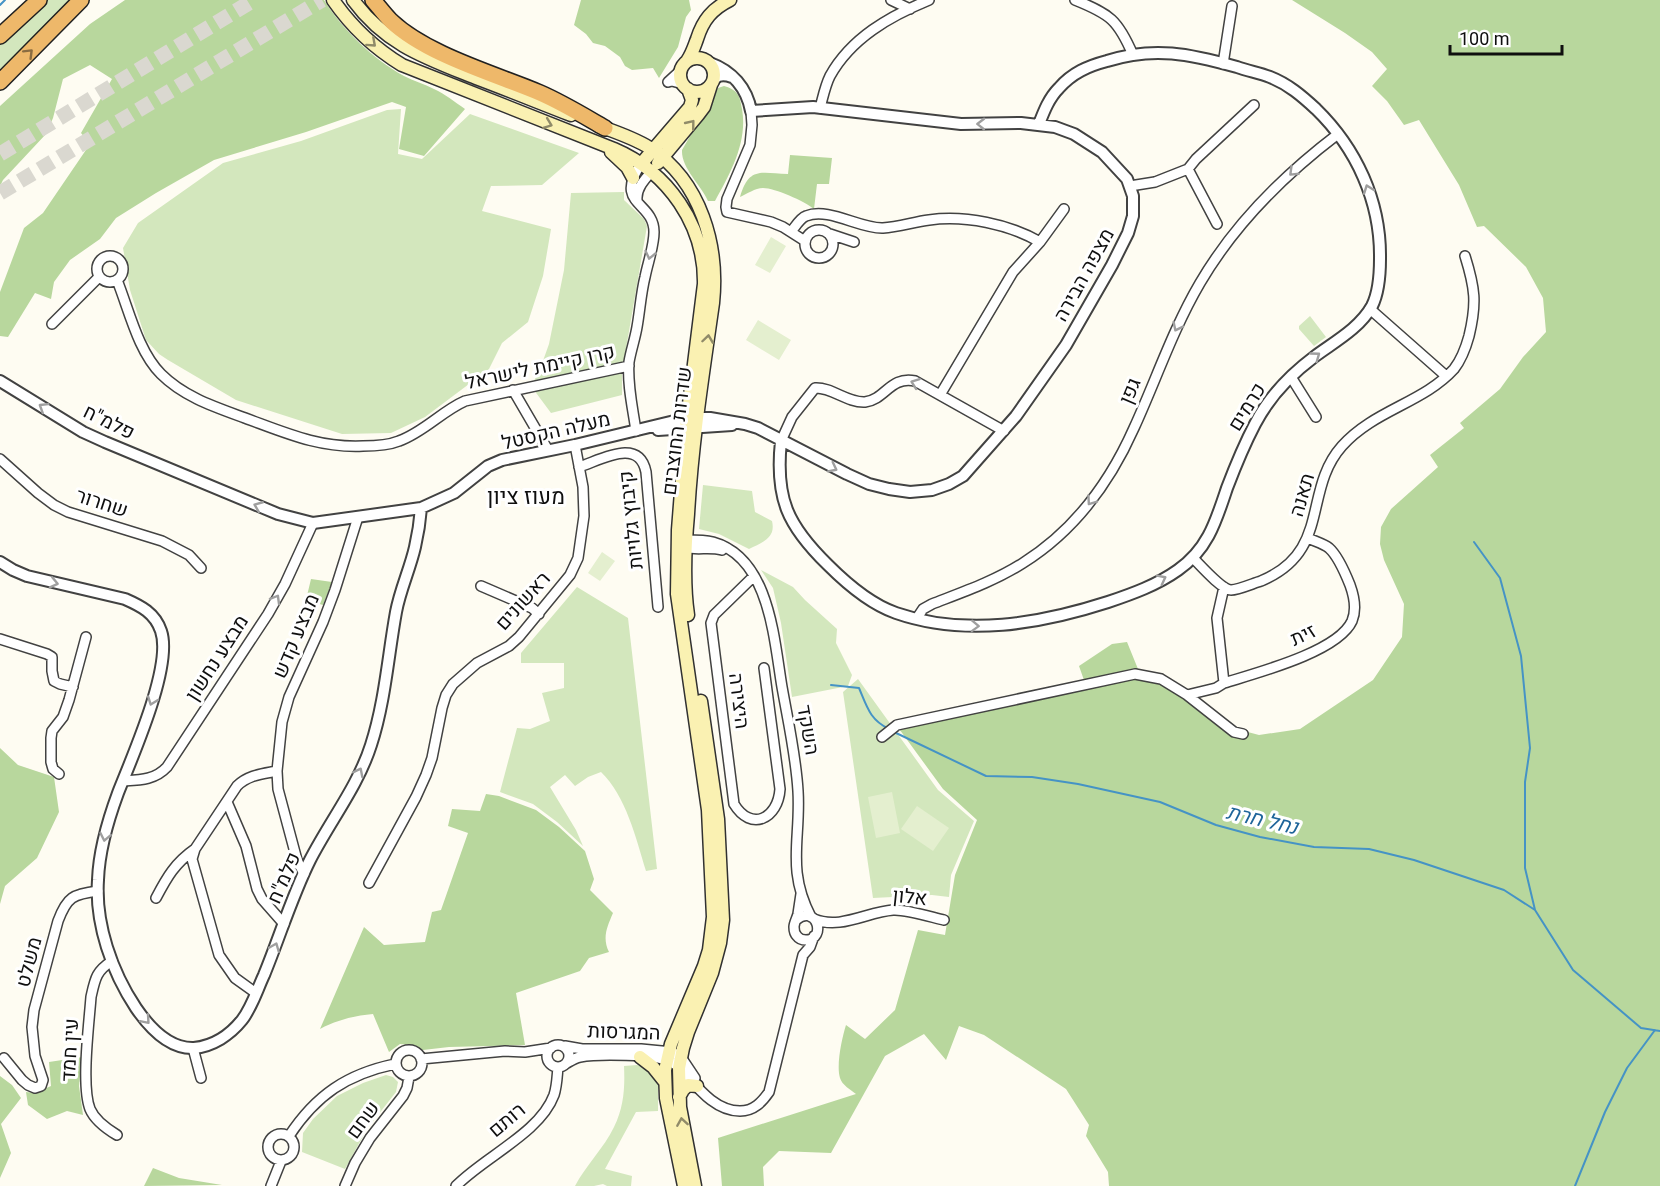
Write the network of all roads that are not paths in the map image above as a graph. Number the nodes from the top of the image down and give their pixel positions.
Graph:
1 (39, 0) edge
2 (81, 0) edge
3 (91, 0) edge
4 (333, 0) edge
5 (353, 0) edge
6 (373, 0) edge
7 (730, 0) edge
8 (891, 0) edge
9 (929, 0) edge
10 (1075, 0) edge
11 (1232, 6) dead end
12 (910, 9) junction
13 (59, 23) junction
14 (700, 29) junction
15 (0, 36) edge
16 (1133, 55) junction
17 (709, 62) junction
18 (1224, 64) junction
19 (683, 66) junction
20 (737, 81) junction
21 (0, 82) edge
22 (712, 82) junction
23 (685, 87) junction
24 (1254, 105) dead end
25 (820, 108) junction
26 (752, 111) junction
27 (1039, 124) junction
28 (674, 126) junction
29 (605, 128) junction
30 (1338, 134) junction
31 (631, 139) junction
32 (677, 141) junction
33 (600, 144) junction
34 (657, 154) junction
35 (646, 167) junction
36 (1188, 169) junction
37 (680, 175) junction
38 (633, 178) junction
39 (1130, 186) junction
40 (638, 203) junction
41 (1064, 208) dead end
42 (1217, 224) dead end
43 (791, 232) junction
44 (830, 234) junction
45 (805, 241) junction
46 (854, 242) dead end
47 (1040, 242) junction
48 (1465, 256) dead end
49 (99, 277) junction
50 (117, 280) junction
51 (1370, 309) junction
52 (52, 324) dead end
53 (629, 366) junction
54 (1446, 376) junction
55 (1291, 377) junction
56 (0, 381) edge
57 (513, 390) junction
58 (940, 395) junction
59 (1316, 417) dead end
60 (691, 423) junction
61 (638, 430) junction
62 (1004, 430) junction
63 (781, 441) junction
64 (575, 445) junction
65 (548, 450) junction
66 (0, 459) edge
67 (579, 467) junction
68 (421, 508) junction
69 (358, 517) junction
70 (313, 523) junction
71 (1308, 538) junction
72 (683, 544) junction
73 (1193, 558) junction
74 (0, 562) edge
75 (201, 568) dead end
76 (754, 576) junction
77 (481, 586) dead end
78 (1224, 587) junction
79 (658, 607) dead end
80 (539, 614) junction
81 (917, 618) junction
82 (86, 636) dead end
83 (0, 639) edge
84 (764, 668) dead end
85 (1224, 683) junction
86 (73, 687) junction
87 (1187, 695) junction
88 (1243, 734) dead end
89 (882, 737) dead end
90 (277, 771) junction
91 (59, 774) dead end
92 (123, 781) junction
93 (798, 785) junction
94 (780, 789) junction
95 (227, 802) junction
96 (195, 849) junction
97 (304, 874) junction
98 (369, 883) dead end
99 (98, 891) junction
100 (801, 893) junction
101 (156, 898) dead end
102 (812, 918) junction
103 (796, 920) junction
104 (944, 920) dead end
105 (838, 922) junction
106 (284, 924) junction
107 (816, 935) junction
108 (796, 936) junction
109 (803, 955) junction
110 (112, 961) junction
111 (256, 993) junction
112 (564, 1047) junction
113 (193, 1048) junction
114 (551, 1048) junction
115 (525, 1052) junction
116 (640, 1056) junction
117 (668, 1056) junction
118 (4, 1058) dead end
119 (422, 1059) junction
120 (548, 1060) junction
121 (680, 1062) junction
122 (567, 1063) junction
123 (395, 1064) junction
124 (558, 1067) junction
125 (409, 1077) junction
126 (201, 1078) dead end
127 (665, 1082) junction
128 (702, 1091) junction
129 (679, 1099) junction
130 (117, 1135) dead end
131 (289, 1136) junction
132 (281, 1161) junction
133 (272, 1186) edge
134 (345, 1186) edge
135 (456, 1186) edge
136 (684, 1186) edge
137 (695, 1186) edge

1 - 15 highway
2 - 13 highway
3 - 13 highway
4 -> 33 main road, שדרות החוצבים
5 - 29 main road, שדרות החוצבים
6 - 29 highway
7 - 14 main road
8 - 12 street
9 - 12 street
10 - 16 street
11 - 18 street
12 - 25 street
21 -> 13 highway
14 - 17 main road
14 - 19 main road
16 - 18 street, כרמים
16 - 27 street, כרמים
17 - 19 main road
17 - 20 street
17 - 22 main road
18 - 30 street, כרמים
19 - 23 main road
20 - 22 street
20 - 26 street
22 - 23 main road
32 -> 22 main road
23 - 28 main road
24 - 36 street
25 - 26 street, מצפה הבירה
27 -> 25 street, מצפה הבירה
26 - 43 street
27 - 39 street, מצפה הבירה
28 - 31 main road
28 - 34 main road
29 - 31 main road, שדרות החוצבים
51 -> 30 street, כרמים
30 -> 81 street, גפן
31 - 34 main road, שדרות החוצבים
32 - 34 main road
32 - 37 main road
33 - 35 main road, שדרות החוצבים
33 - 38 main road
34 - 35 main road
34 - 37 main road, שדרות החוצבים
35 - 38 street
35 - 40 street
35 - 60 main road, שדרות החוצבים
36 - 39 street
36 - 42 street
60 -> 37 main road, שדרות החוצבים
38 - 40 street
39 - 62 street, מצפה הבירה
40 -> 53 street
41 - 47 street
43 - 45 street
43 - 47 street
44 - 45 street
44 - 45 street
44 - 46 street
47 - 58 street
48 - 54 street, תאנה
49 - 50 street
49 - 50 street, קרן קיימת לישראל
49 - 52 street, קרן קיימת לישראל
50 - 57 street, קרן קיימת לישראל
51 - 54 street
55 -> 51 street, כרמים
53 - 57 street, קרן קיימת לישראל
53 - 61 street
54 - 71 street, תאנה
55 - 59 street
55 - 73 street, כרמים
70 -> 56 street, פלמ"ח
57 - 65 street
58 - 62 street
58 -> 63 street
60 - 61 street, מעלה הקסטל
60 - 63 street, מצפה הבירה
60 - 72 main road, שדרות החוצבים
61 - 64 street, מעלה הקסטל
63 -> 62 street, מצפה הבירה
63 - 81 street, כרמים
64 - 65 street, מעלה הקסטל
64 - 67 street, ראשונים
65 - 68 street, מעלה הקסטל
66 - 75 street, שחרור
67 - 79 street, קיבוץ גלויות
67 - 80 street, ראשונים
68 - 69 street, פלמ"ח
97 -> 68 street, פלמ"ח
69 - 70 street, פלמ"ח
69 - 90 street, מבצע קדש
92 -> 70 street, מבצע נחשון
71 - 78 street, תאנה
71 - 85 street, זית
72 - 76 street
72 - 117 main road, שדרות החוצבים
72 - 121 main road, שדרות החוצבים
73 - 78 street
81 -> 73 street, כרמים
74 -> 92 street
76 - 93 street, השקד
76 - 94 street, היצירה
77 - 80 street
78 - 85 street
80 - 98 street, ראשונים
82 - 86 street
83 - 86 street
84 - 94 street, היצירה
85 - 87 street, זית
86 - 91 street
87 - 88 street
87 - 89 street
90 - 95 street
90 - 97 street, מבצע קדש
92 -> 99 street
93 - 94 street
93 - 100 street, השקד
95 - 96 street
95 - 106 street
96 - 101 street
96 - 111 street
97 - 106 street, פלמ"ח
99 - 110 street
99 - 118 street, משלט
100 - 102 street, השקד
100 - 103 street, השקד
102 - 103 street
102 - 105 street, אלון
102 - 107 street
103 - 108 street
104 - 105 street, אלון
105 - 107 street, אלון
111 -> 106 street, פלמ"ח
107 - 108 street
107 - 109 street
108 - 109 street
109 - 128 street
110 -> 113 street
110 - 130 street, עין חמד
111 - 113 street, פלמ"ח
112 - 114 street
112 - 117 street, המגרסות
112 - 122 street
113 - 126 street
114 - 115 street
114 - 120 street
115 - 119 street
115 - 120 street
116 - 117 street, המגרסות
116 - 122 street, המגרסות
116 - 127 main road
117 - 121 street, המגרסות
117 - 127 main road, שדרות החוצבים
119 - 123 street
119 - 125 street
120 - 124 street
121 - 128 street
121 - 129 main road, שדרות החוצבים
122 - 124 street
123 - 125 street
123 - 131 street
124 - 135 street, רותם
125 - 134 street, שחם
127 - 136 main road, שדרות החוצבים
128 - 129 main road
137 -> 129 main road, שדרות החוצבים
131 - 132 street
131 - 132 street
132 - 133 street

